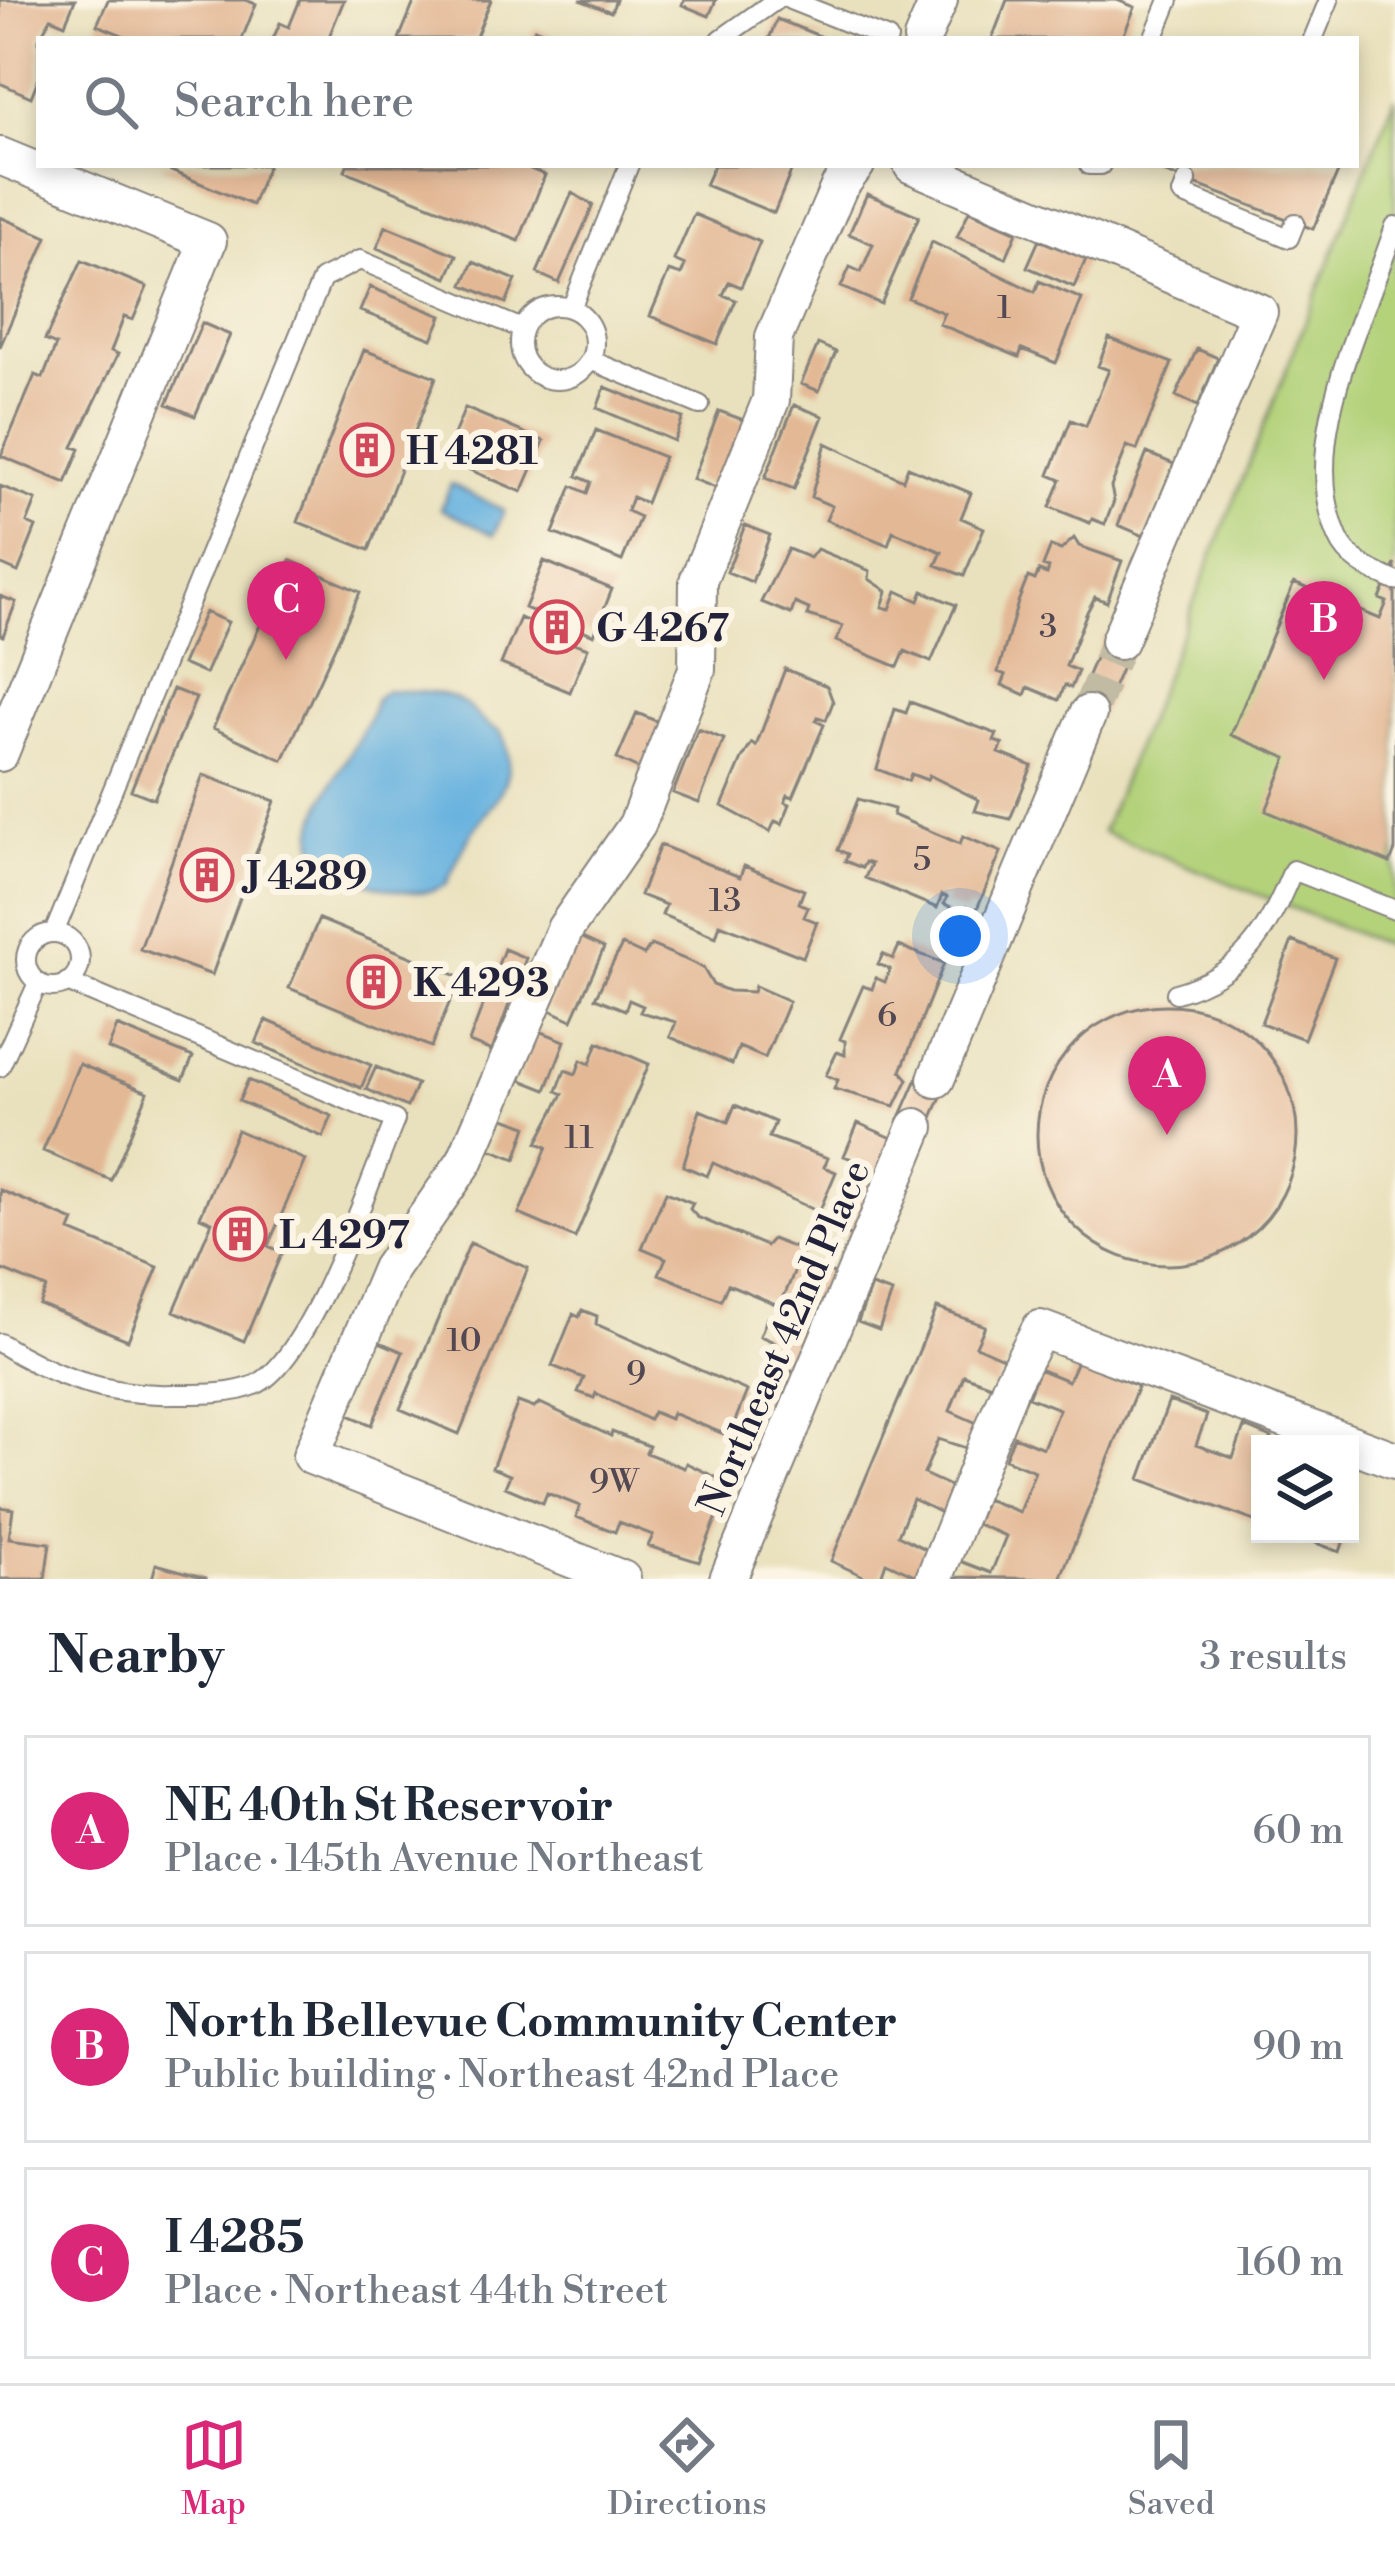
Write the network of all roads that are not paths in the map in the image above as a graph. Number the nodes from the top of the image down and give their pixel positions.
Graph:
1 (776, 0) edge
2 (790, 0) edge
3 (939, 0) edge
4 (1169, 0) edge
5 (1329, 0) edge
6 (725, 36) edge
7 (880, 36) edge
8 (923, 36) edge
9 (1154, 36) edge
10 (1314, 36) edge
11 (0, 156) edge
12 (627, 168) edge
13 (854, 168) edge
14 (919, 168) edge
15 (1187, 182) dead end
16 (1295, 223) dead end
17 (1395, 226) edge
18 (571, 309) junction
19 (522, 329) junction
20 (590, 360) junction
21 (700, 405) dead end
22 (1395, 581) edge
23 (1119, 641) tunnel mouth
24 (1088, 713) tunnel mouth
25 (0, 753) edge
26 (1395, 910) edge
27 (54, 934) junction
28 (67, 982) junction
29 (38, 983) junction
30 (1176, 993) dead end
31 (0, 1067) edge
32 (936, 1078) dead end
33 (916, 1127) dead end
34 (0, 1342) edge
35 (1395, 1460) edge
36 (622, 1579) edge
37 (728, 1579) edge
38 (934, 1579) edge

1 - 6 lane
2 - 7 lane
3 - 8 street
4 - 9 lane
5 - 10 lane
11 - 25 street
12 - 18 lane
13 - 36 street
14 - 23 street
15 - 16 lane
17 - 22 lane
18 - 19 lane
18 - 20 lane
19 - 20 lane
19 - 27 lane
20 - 21 lane
24 - 32 street
26 - 30 lane
27 - 28 lane
27 - 29 lane
28 - 29 lane
28 - 34 lane
29 - 31 lane
33 - 37 street, Northeast 42nd Place
35 - 38 street

